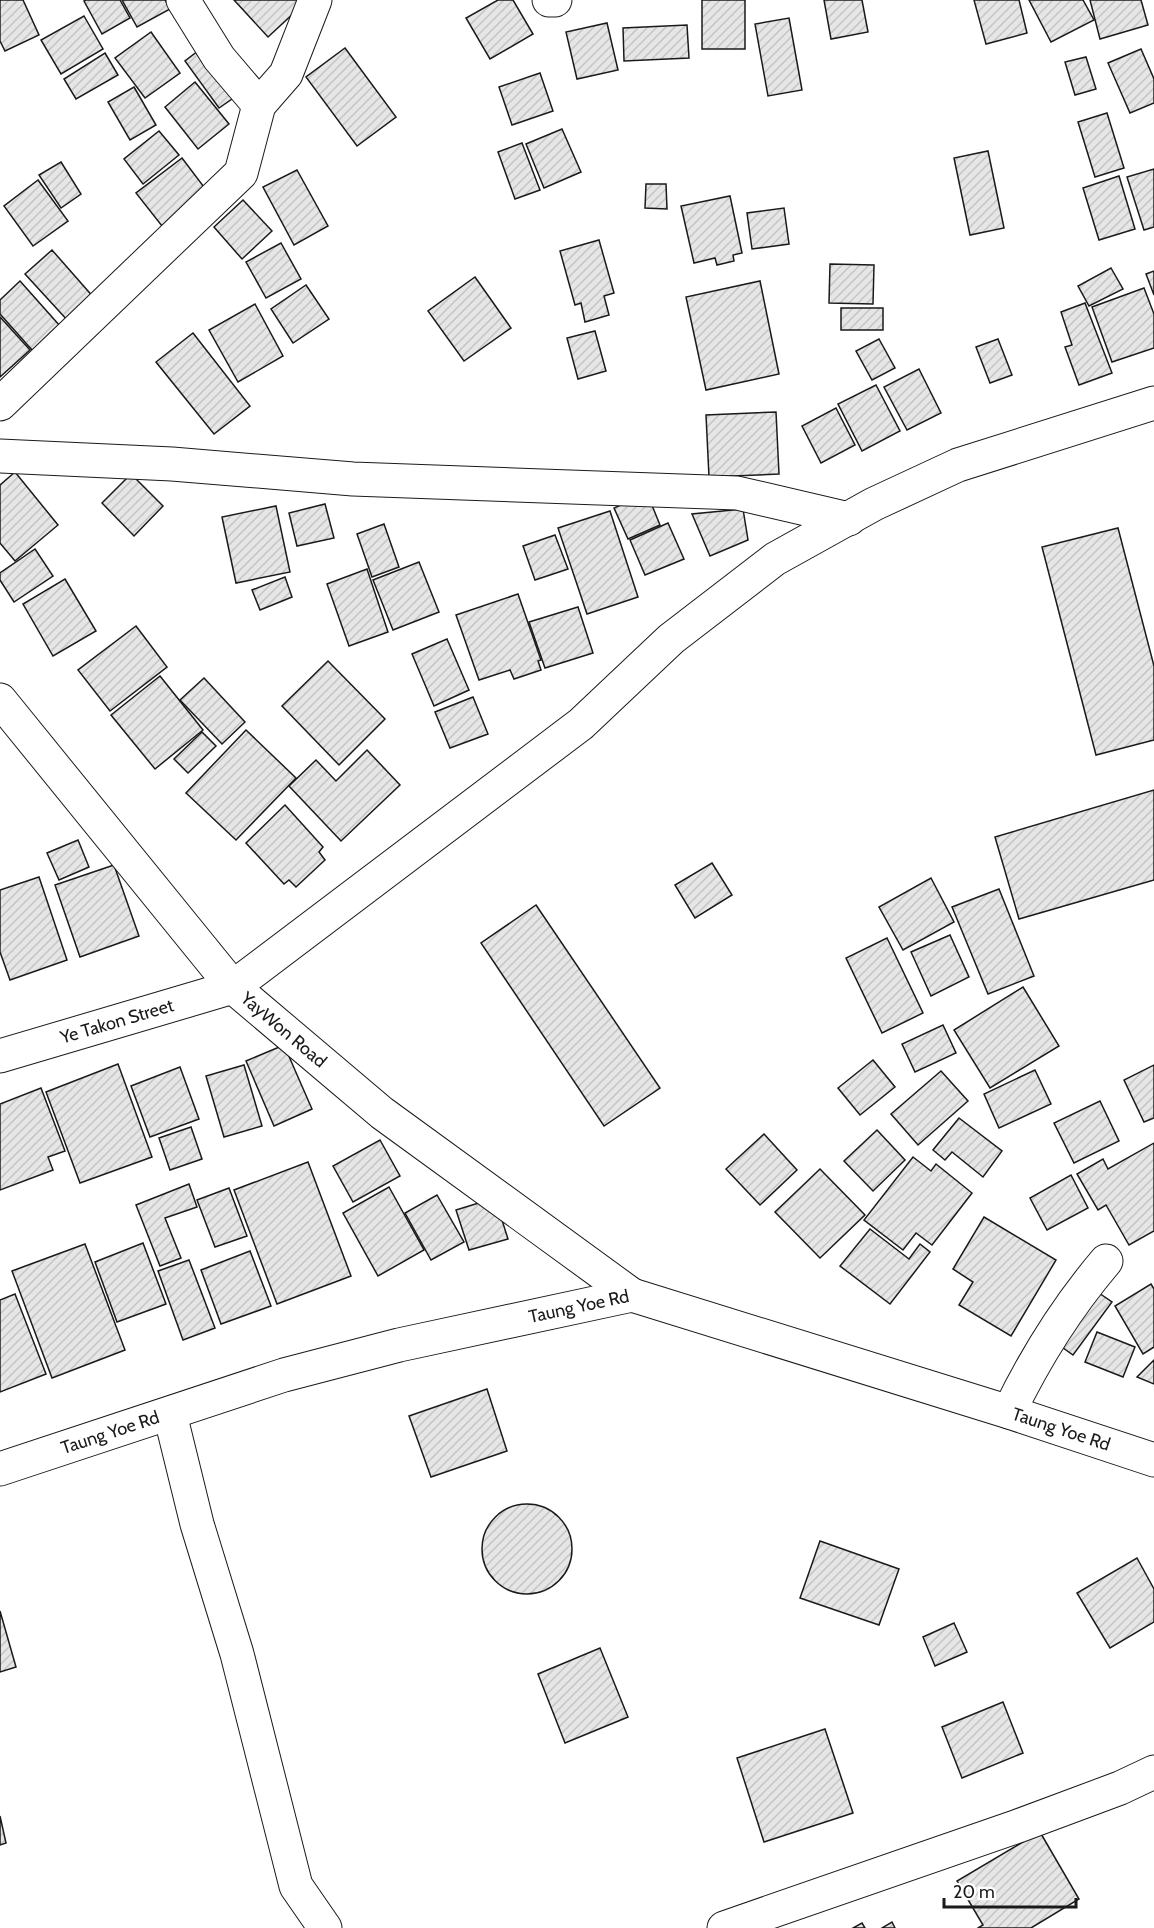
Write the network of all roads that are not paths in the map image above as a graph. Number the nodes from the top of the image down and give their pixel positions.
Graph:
1 (183, 0) edge
2 (315, 0) edge
3 (549, 0) edge
4 (555, 0) edge
5 (258, 105) junction
6 (1154, 403) edge
7 (0, 404) edge
8 (0, 456) edge
9 (849, 519) junction
10 (0, 700) edge
11 (233, 987) junction
12 (0, 1056) edge
13 (1106, 1261) dead end
14 (632, 1295) junction
15 (1009, 1412) junction
16 (170, 1414) junction
17 (1154, 1460) edge
18 (0, 1469) edge
19 (1154, 1772) edge
20 (326, 1928) edge
21 (724, 1928) edge

1 - 5 street
2 - 5 street
3 - 4 street
5 - 7 street
6 - 9 street
8 - 9 street
9 - 11 street
10 - 11 street, YayWon Road
11 - 12 street, Ye Takon Street
11 - 14 street, YayWon Road
13 - 15 street
14 - 15 street, Taung Yoe Rd
14 - 16 street, Taung Yoe Rd
15 - 17 street, Taung Yoe Rd
16 - 18 street, Taung Yoe Rd
16 - 20 street
19 - 21 street

